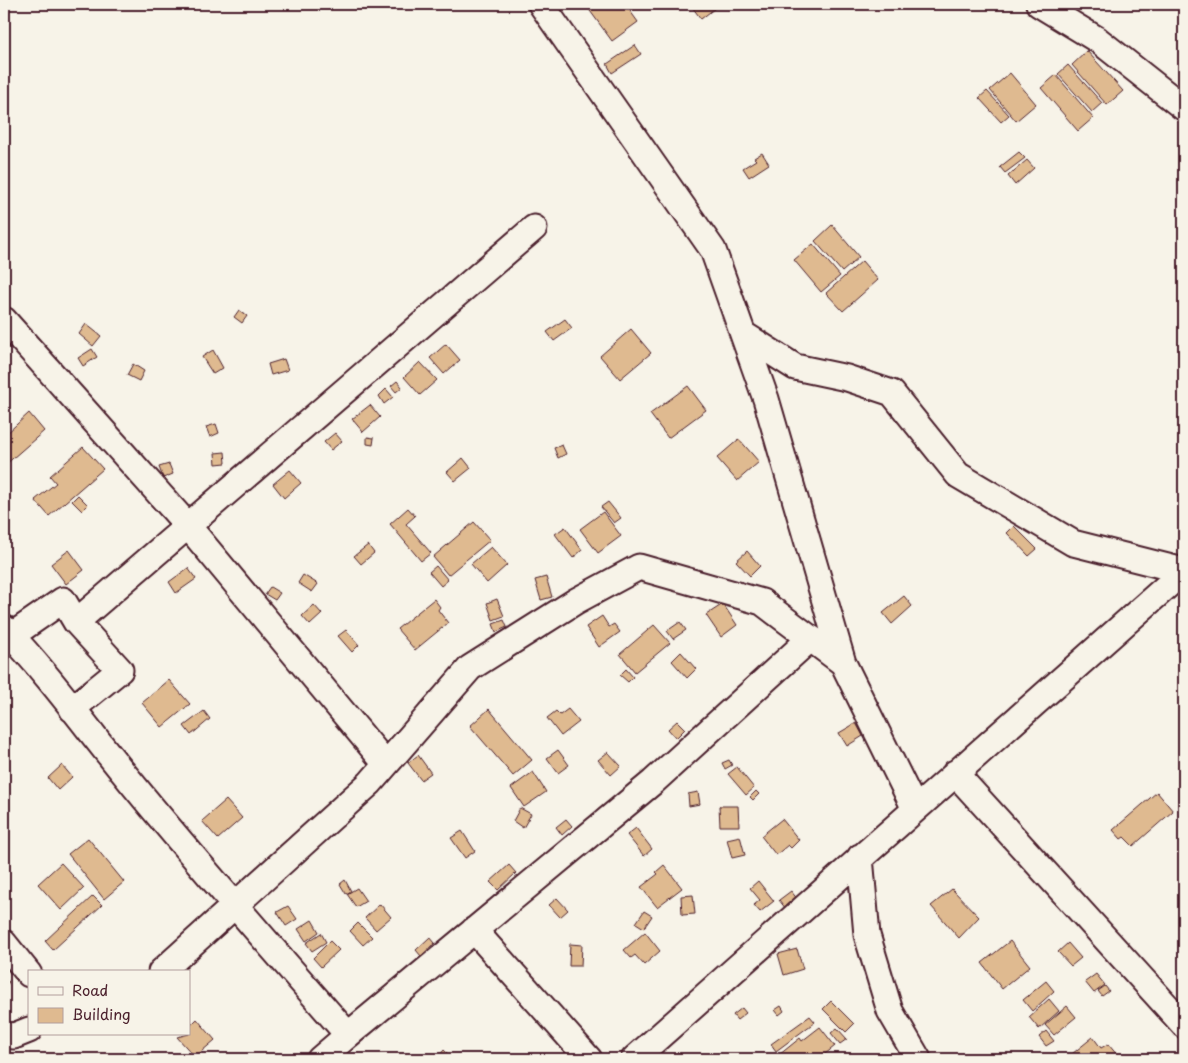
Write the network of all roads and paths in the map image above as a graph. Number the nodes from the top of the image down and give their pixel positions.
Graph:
1 (541, 4) edge
2 (1039, 4) edge
3 (1184, 108) edge
4 (534, 228) dead end
5 (743, 334) junction
6 (9, 337) edge
7 (188, 526) junction
8 (1184, 571) edge
9 (76, 622) junction
10 (8, 632) edge
11 (811, 638) junction
12 (843, 663) junction
13 (72, 709) junction
14 (386, 764) junction
15 (956, 773) junction
16 (914, 809) junction
17 (860, 857) junction
18 (234, 905) junction
19 (474, 930) junction
20 (4, 943) edge
21 (163, 970) edge
22 (28, 973) edge
23 (1184, 1025) edge
24 (28, 1030) edge
25 (348, 1034) junction
26 (4, 1035) edge
27 (320, 1059) edge
28 (589, 1059) edge
29 (634, 1059) edge
30 (918, 1059) edge

1 - 5 street
2 - 3 street
4 - 7 street
5 - 8 street
5 - 12 street
6 - 7 street
7 - 9 street
7 - 14 street
8 - 15 street
9 - 10 street
9 - 13 street
10 - 13 street
11 - 12 street
11 - 14 street
11 - 19 street
12 - 16 street
13 - 18 street
14 - 18 street
15 - 16 street
15 - 23 street
16 - 17 street
17 - 29 street
17 - 30 street
18 - 21 street
18 - 25 street
19 - 25 street
19 - 28 street
20 - 22 street
24 - 26 street
25 - 27 street

